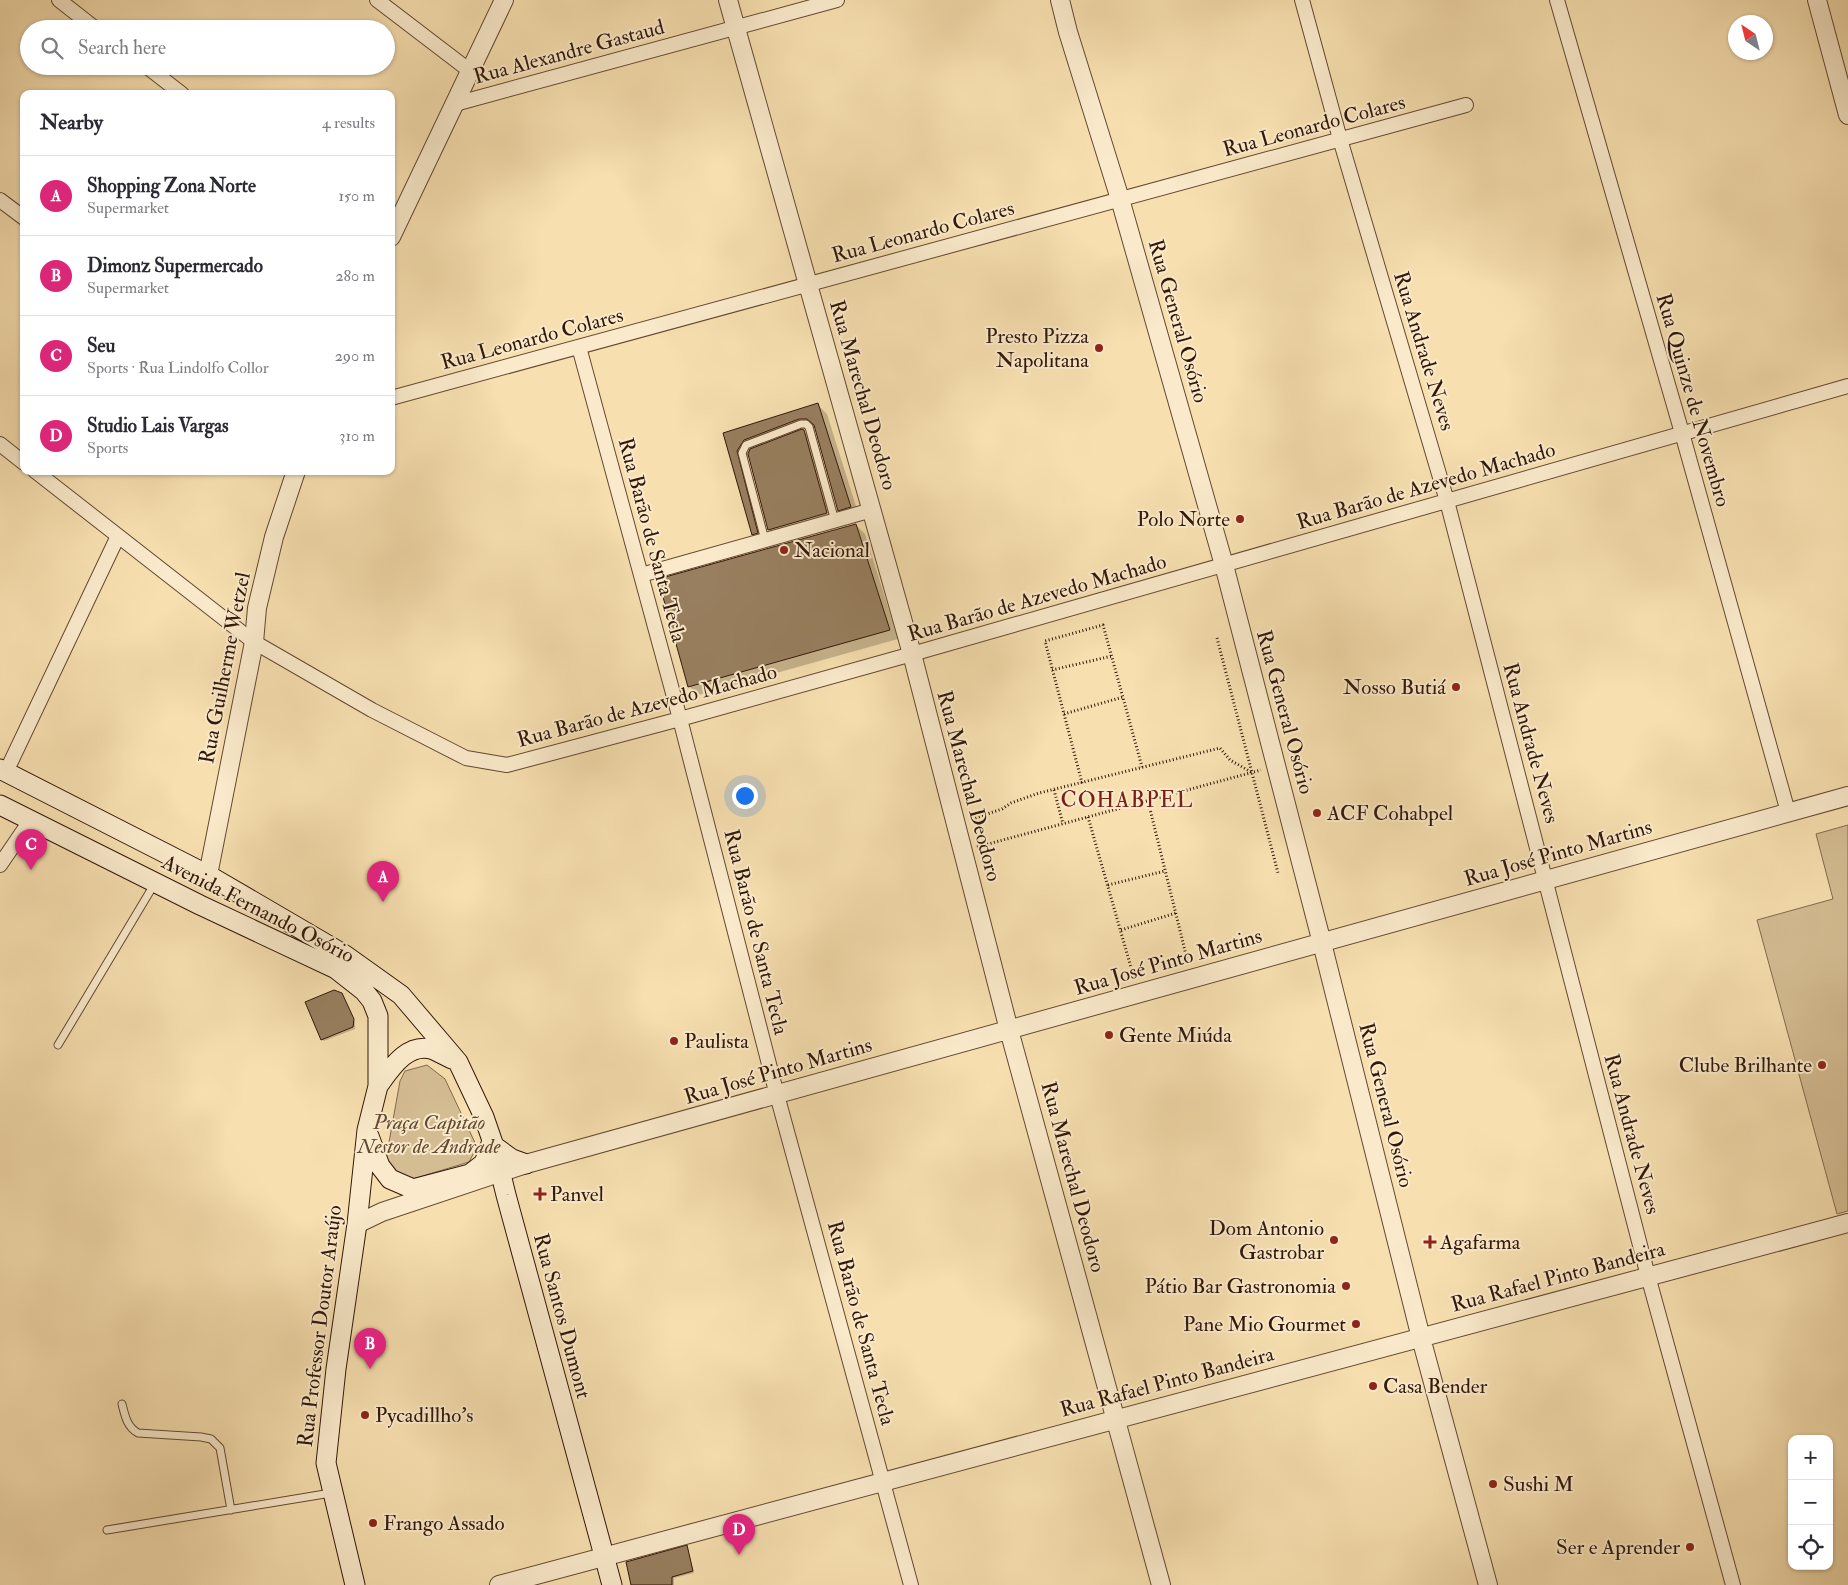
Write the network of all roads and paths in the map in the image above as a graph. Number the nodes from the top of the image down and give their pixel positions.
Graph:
1 (59, 0) edge
2 (378, 0) edge
3 (504, 0) edge
4 (728, 0) edge
5 (838, 0) edge
6 (1060, 0) edge
7 (1302, 0) edge
8 (1557, 0) edge
9 (1817, 0) edge
10 (85, 20) edge
11 (736, 28) junction
12 (470, 71) junction
13 (158, 75) edge
14 (177, 90) edge
15 (455, 104) junction
16 (1466, 105) dead end
17 (1848, 115) edge
18 (1340, 139) junction
19 (1120, 199) junction
20 (0, 200) edge
21 (20, 215) edge
22 (395, 228) edge
23 (809, 284) junction
24 (579, 347) junction
25 (1848, 386) edge
26 (395, 397) edge
27 (1682, 433) junction
28 (0, 444) edge
29 (20, 460) edge
30 (40, 475) edge
31 (295, 475) edge
32 (1448, 501) junction
33 (872, 510) junction
34 (835, 521) junction
35 (118, 536) junction
36 (765, 540) junction
37 (1224, 566) junction
38 (641, 575) junction
39 (1217, 638) dead end
40 (254, 642) junction
41 (912, 654) junction
42 (1112, 656) junction
43 (1052, 670) junction
44 (1123, 697) junction
45 (1064, 714) junction
46 (680, 719) junction
47 (1142, 767) junction
48 (3, 771) edge
49 (1252, 772) junction
50 (1082, 783) junction
51 (1054, 790) junction
52 (1848, 796) edge
53 (1148, 800) junction
54 (0, 805) edge
55 (1788, 812) junction
56 (1088, 817) junction
57 (971, 819) dead end
58 (30, 822) junction
59 (1063, 824) junction
60 (979, 847) dead end
61 (0, 865) edge
62 (1166, 871) junction
63 (1278, 873) dead end
64 (208, 875) junction
65 (1546, 880) junction
66 (155, 883) junction
67 (1108, 885) junction
68 (1176, 913) junction
69 (1121, 930) junction
70 (1322, 943) junction
71 (1189, 963) dead end
72 (1134, 978) dead end
73 (1009, 1030) junction
74 (58, 1045) dead end
75 (458, 1062) junction
76 (378, 1086) junction
77 (777, 1095) junction
78 (367, 1130) junction
79 (493, 1144) junction
80 (526, 1164) junction
81 (500, 1172) junction
82 (1848, 1223) edge
83 (357, 1224) junction
84 (1648, 1276) junction
85 (1421, 1338) junction
86 (122, 1404) dead end
87 (1115, 1419) junction
88 (884, 1481) junction
89 (333, 1492) junction
90 (231, 1510) junction
91 (107, 1530) dead end
92 (604, 1556) junction
93 (355, 1585) edge
94 (498, 1585) edge
95 (612, 1585) edge
96 (911, 1585) edge
97 (1161, 1585) edge
98 (1488, 1585) edge
99 (1733, 1585) edge

1 - 10 street
2 - 12 street
3 - 12 street
4 - 11 street, Rua Marechal Deodoro
5 - 11 street, Rua Alexandre Gastaud
6 - 19 street, Rua General Osório
7 - 18 street, Rua Andrade Neves
8 - 27 street, Rua Quinze de Novembro
9 - 17 street
11 - 15 street, Rua Alexandre Gastaud
11 - 23 street, Rua Marechal Deodoro
12 - 15 street
13 - 14 street
15 - 22 street
16 - 18 street, Rua Leonardo Colares
18 - 19 street, Rua Leonardo Colares
18 - 32 street, Rua Andrade Neves
19 - 23 street, Rua Leonardo Colares
19 - 37 street, Rua General Osório
20 - 21 street
23 - 24 street, Rua Leonardo Colares
23 - 33 street, Rua Marechal Deodoro
24 - 26 street, Rua Leonardo Colares
24 - 38 street, Rua Barão de Santa Tecla
25 - 27 street, Rua Barão de Azevedo Machado
27 - 32 street, Rua Barão de Azevedo Machado
27 - 55 street, Rua Quinze de Novembro
28 - 29 street
30 - 35 street, Rua Barão de Azevedo Machado
31 - 40 street, Rua Guilherme Wetzel
32 - 37 street, Rua Barão de Azevedo Machado
32 - 65 street, Rua Andrade Neves
33 - 34 street
33 - 41 street, Rua Marechal Deodoro
34 - 36 street
34 - 36 lane
35 - 40 street, Rua Barão de Azevedo Machado
35 - 48 street
36 - 38 street
37 - 41 street, Rua Barão de Azevedo Machado
37 - 70 street, Rua General Osório
38 - 46 street, Rua Barão de Santa Tecla
39 - 49 path
40 - 46 street, Rua Barão de Azevedo Machado
40 - 64 street, Rua Guilherme Wetzel
41 - 46 street, Rua Barão de Azevedo Machado
41 - 73 street, Rua Marechal Deodoro
42 - 43 path
42 - 43 path
42 - 44 path
43 - 45 path
44 - 45 path
44 - 47 path
45 - 50 path
46 - 77 street, Rua Barão de Santa Tecla
47 - 49 path
47 - 50 path
48 - 64 main road, Avenida Fernando Osório
49 - 53 path
49 - 63 path
50 - 51 path
51 - 57 path
51 - 59 path
52 - 55 street, Rua José Pinto Martins
53 - 56 path
53 - 62 path
54 - 58 main road, Avenida Fernando Osório
55 - 65 street, Rua José Pinto Martins
56 - 59 path
56 - 67 path
58 - 61 street
58 - 66 main road, Avenida Fernando Osório
59 - 60 path
62 - 67 path
62 - 68 path
64 - 75 main road, Avenida Fernando Osório
65 - 70 street, Rua José Pinto Martins
65 - 84 street, Rua Andrade Neves
66 - 74 lane
66 - 76 main road, Avenida Fernando Osório
67 - 69 path
68 - 69 path
68 - 71 path
69 - 72 path
70 - 73 street, Rua José Pinto Martins
70 - 85 street, Rua General Osório
73 - 77 street, Rua José Pinto Martins
73 - 87 street, Rua Marechal Deodoro
75 - 76 main road
75 - 79 main road, Rua Santos Dumont
76 - 78 main road, Avenida Fernando Osório
77 - 80 street, Rua José Pinto Martins
77 - 88 street, Rua Barão de Santa Tecla
78 - 79 main road
78 - 83 main road, Rua Professor Doutor Araújo
79 - 80 main road
79 - 81 main road, Rua Santos Dumont
80 - 81 street, Rua José Pinto Martins
81 - 83 street, Rua José Pinto Martins
81 - 92 main road, Rua Santos Dumont
82 - 84 street, Rua Rafael Pinto Bandeira
83 - 89 main road, Rua Professor Doutor Araújo
84 - 85 street, Rua Rafael Pinto Bandeira
84 - 99 street, Rua Andrade Neves
85 - 87 street, Rua Rafael Pinto Bandeira
85 - 98 street, Rua General Osório
86 - 90 lane
87 - 88 street, Rua Rafael Pinto Bandeira
87 - 97 street, Rua Marechal Deodoro
88 - 92 street, Rua Rafael Pinto Bandeira
88 - 96 street, Rua Barão de Santa Tecla
89 - 90 lane
89 - 93 main road, Rua Professor Doutor Araújo
90 - 91 lane
92 - 94 street, Rua Rafael Pinto Bandeira
92 - 95 main road, Rua Santos Dumont

